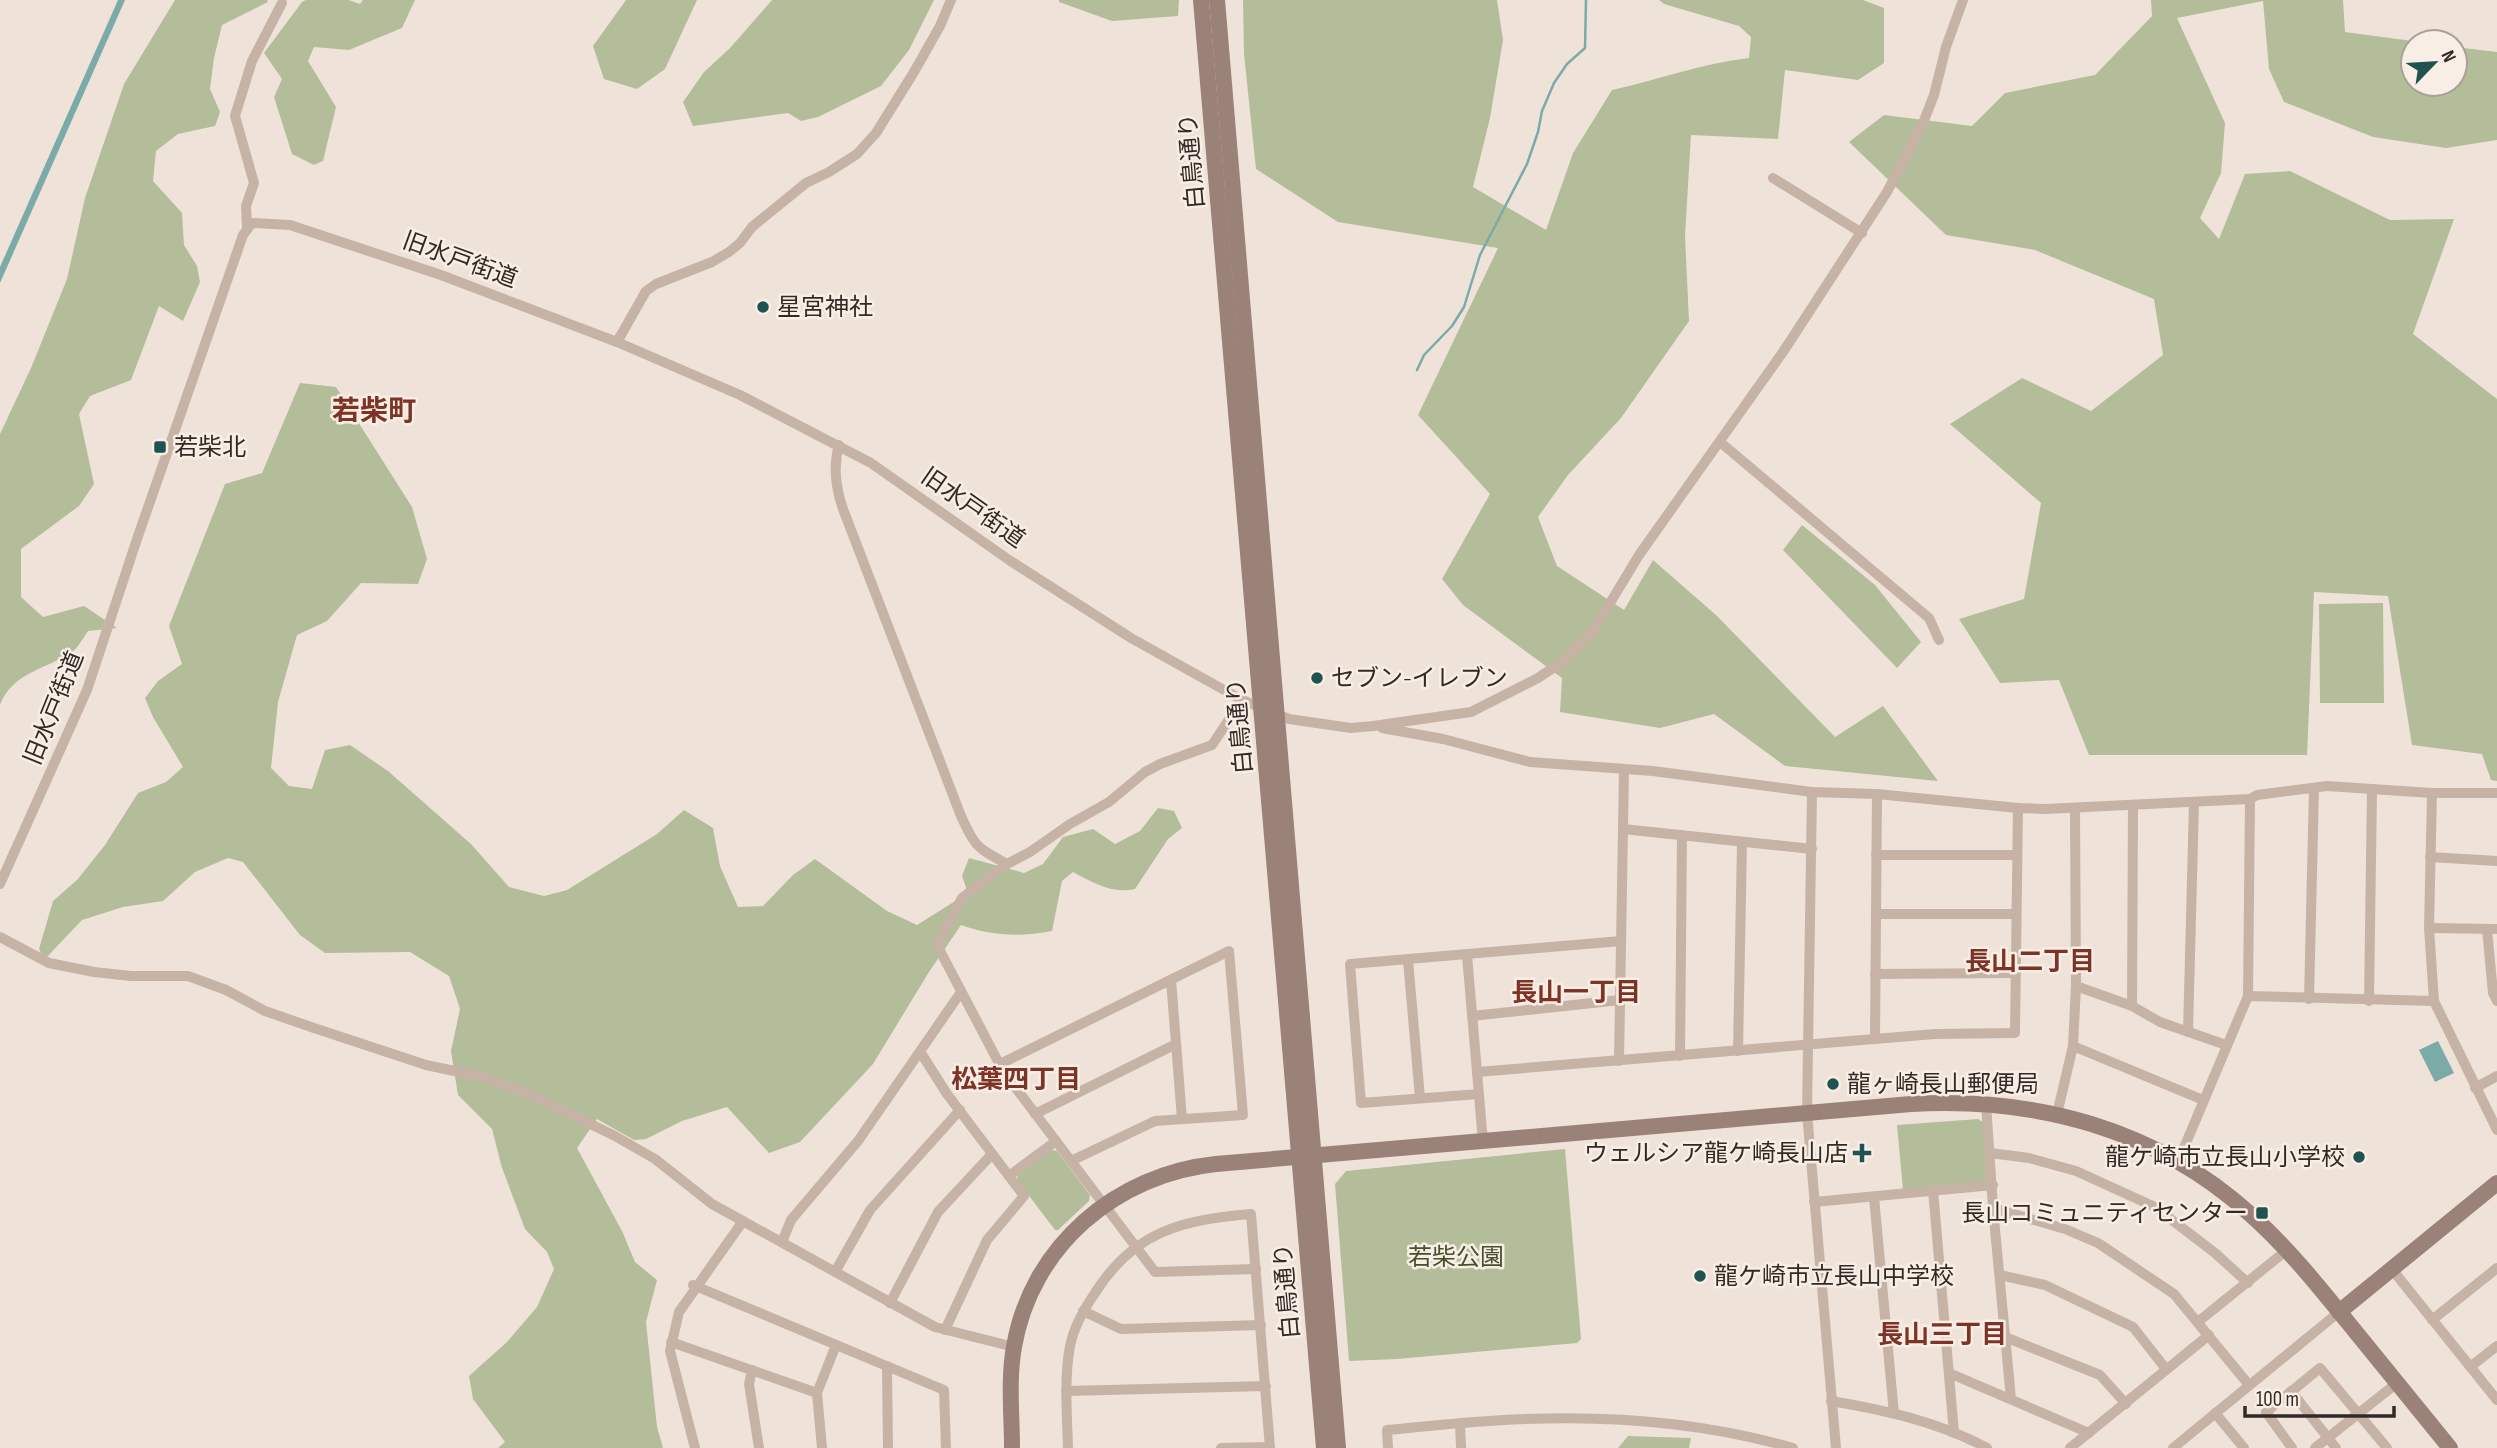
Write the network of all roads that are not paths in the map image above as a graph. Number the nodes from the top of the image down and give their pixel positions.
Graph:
1 (951, 0) edge
2 (1201, 0) edge
3 (1217, 0) edge
4 (1963, 0) edge
5 (282, 4) dead end
6 (1773, 178) dead end
7 (247, 227) junction
8 (1862, 233) junction
9 (617, 342) junction
10 (1720, 442) junction
11 (839, 445) junction
12 (1939, 640) dead end
13 (1242, 699) junction
14 (1261, 708) junction
15 (1276, 715) junction
16 (1373, 726) junction
17 (1624, 770) junction
18 (2314, 788) junction
19 (2372, 789) junction
20 (1812, 792) junction
21 (2432, 793) junction
22 (2497, 793) edge
23 (1877, 794) junction
24 (2250, 799) junction
25 (2194, 802) junction
26 (2133, 805) junction
27 (2018, 808) junction
28 (2075, 808) junction
29 (1623, 829) junction
30 (1682, 835) junction
31 (1742, 842) junction
32 (1812, 849) junction
33 (1876, 855) junction
34 (2017, 855) junction
35 (2430, 858) junction
36 (2497, 860) edge
37 (1007, 864) junction
38 (0, 884) edge
39 (1876, 914) junction
40 (2016, 914) junction
41 (2429, 928) junction
42 (2492, 929) edge
43 (0, 937) edge
44 (1621, 941) junction
45 (1467, 955) junction
46 (1408, 960) junction
47 (2015, 973) junction
48 (1875, 974) junction
49 (1171, 980) junction
50 (2076, 986) junction
51 (961, 992) junction
52 (2496, 995) edge
53 (2248, 996) junction
54 (2309, 999) junction
55 (1620, 1000) junction
56 (2369, 1001) junction
57 (2434, 1001) junction
58 (2132, 1006) junction
59 (1472, 1016) junction
60 (2188, 1032) junction
61 (1875, 1039) junction
62 (1177, 1044) junction
63 (2226, 1045) junction
64 (1807, 1046) junction
65 (2073, 1046) junction
66 (1738, 1051) junction
67 (920, 1053) junction
68 (1680, 1056) junction
69 (1619, 1061) junction
70 (1000, 1064) junction
71 (1477, 1072) junction
72 (2497, 1076) edge
73 (2475, 1088) junction
74 (1479, 1094) junction
75 (1420, 1098) junction
76 (2203, 1100) junction
77 (1986, 1103) junction
78 (960, 1110) junction
79 (1807, 1113) junction
80 (1035, 1114) junction
81 (2057, 1114) junction
82 (1182, 1119) junction
83 (2497, 1130) edge
84 (1056, 1141) junction
85 (1483, 1142) junction
86 (1990, 1153) junction
87 (992, 1154) junction
88 (1315, 1156) junction
89 (1298, 1157) junction
90 (1071, 1161) junction
91 (2178, 1162) junction
92 (1009, 1176) junction
93 (2497, 1183) edge
94 (1993, 1185) junction
95 (1933, 1191) junction
96 (1874, 1197) junction
97 (1815, 1202) junction
98 (1104, 1205) junction
99 (1993, 1208) junction
100 (743, 1221) junction
101 (782, 1242) junction
102 (1135, 1247) junction
103 (2287, 1250) junction
104 (2391, 1268) junction
105 (2497, 1268) edge
106 (1256, 1269) junction
107 (835, 1272) junction
108 (2000, 1275) junction
109 (2248, 1283) junction
110 (695, 1286) junction
111 (890, 1303) junction
112 (1083, 1311) junction
113 (2339, 1312) junction
114 (2432, 1320) junction
115 (2199, 1321) junction
116 (1261, 1325) junction
117 (945, 1330) junction
118 (2209, 1335) junction
119 (2005, 1337) junction
120 (671, 1342) junction
121 (836, 1345) junction
122 (2497, 1346) edge
123 (1014, 1347) junction
124 (887, 1366) junction
125 (2470, 1367) junction
126 (2166, 1369) junction
127 (752, 1370) junction
128 (1949, 1373) junction
129 (2397, 1383) junction
130 (2249, 1385) junction
131 (1266, 1386) junction
132 (1066, 1391) junction
133 (2291, 1391) junction
134 (817, 1393) junction
135 (2011, 1399) junction
136 (2497, 1400) edge
137 (1831, 1401) junction
138 (2126, 1404) junction
139 (2359, 1412) junction
140 (2215, 1413) junction
141 (1894, 1414) junction
142 (1460, 1424) junction
143 (1954, 1433) junction
144 (2089, 1433) junction
145 (2327, 1438) junction
146 (695, 1448) edge
147 (759, 1448) edge
148 (822, 1448) edge
149 (888, 1448) edge
150 (946, 1448) edge
151 (1013, 1448) edge
152 (1068, 1448) edge
153 (1221, 1448) edge
154 (1270, 1448) edge
155 (1324, 1448) edge
156 (1338, 1448) edge
157 (1388, 1448) edge
158 (1461, 1448) edge
159 (1793, 1448) edge
160 (1836, 1448) edge
161 (1987, 1448) edge
162 (2070, 1448) edge
163 (2173, 1448) edge
164 (2244, 1448) edge
165 (2292, 1448) edge
166 (2315, 1448) edge
167 (2336, 1448) edge
168 (2387, 1448) edge
169 (2450, 1448) edge

1 - 9 street
2 - 14 main road, 白鳥通り
3 - 15 main road, 白鳥通り
4 - 8 street
5 - 7 street
6 - 8 street
7 - 9 street, 旧水戸街道
7 - 38 street, 旧水戸街道
8 - 10 street
9 - 11 street, 旧水戸街道
10 - 12 street
10 - 16 street
11 - 13 street, 旧水戸街道
11 - 37 street
13 - 14 street, 旧水戸街道
13 - 37 street
14 - 15 street, 旧水戸街道
14 - 89 main road, 白鳥通り
15 - 16 street, 旧水戸街道
15 - 88 main road, 白鳥通り
16 - 17 street
17 - 20 street
17 - 29 street
18 - 19 street
18 - 24 street
18 - 54 street
19 - 21 street
19 - 56 street
20 - 23 street
20 - 32 street
21 - 22 street
21 - 35 street
23 - 27 street
23 - 33 street
24 - 25 street
24 - 53 street
25 - 26 street
25 - 60 street
26 - 28 street
26 - 58 street
27 - 28 street
27 - 34 street
28 - 50 street
29 - 30 street
29 - 44 street
30 - 31 street
30 - 68 street
31 - 32 street
31 - 66 street
32 - 64 street
33 - 34 street
33 - 39 street
34 - 40 street
35 - 36 street
35 - 41 street
37 - 51 street
39 - 40 street
39 - 48 street
40 - 47 street
41 - 42 street
41 - 57 street
42 - 52 street
43 - 100 street
44 - 45 street
44 - 55 street
45 - 46 street
45 - 59 street
46 - 75 street
46 - 75 street
47 - 48 street
47 - 61 street
48 - 61 street
49 - 62 street
49 - 70 street
49 - 82 street
50 - 58 street
50 - 65 street
51 - 67 street
51 - 70 street
53 - 54 street
53 - 63 street
54 - 56 street
55 - 59 street
55 - 69 street
56 - 57 street
57 - 73 street
58 - 60 street
59 - 71 street
60 - 63 street
61 - 64 street
62 - 80 street
62 - 82 street
63 - 76 street
64 - 66 street
64 - 79 street
65 - 76 street
65 - 81 street
66 - 68 street
67 - 78 street
67 - 101 street
68 - 69 street
69 - 71 street
70 - 80 street
71 - 74 street
72 - 73 street
73 - 83 street
74 - 75 street
74 - 85 street
76 - 91 street
77 - 79 main road
77 - 81 main road
77 - 86 street
78 - 87 street
78 - 107 street
79 - 85 main road
79 - 97 street
80 - 84 street
81 - 91 main road
82 - 90 street
84 - 90 street
84 - 92 street
85 - 88 main road
86 - 94 street
86 - 109 street
87 - 92 street
87 - 111 street
88 - 89 main road
88 - 156 main road, 白鳥通り
89 - 98 main road
89 - 155 main road, 白鳥通り
90 - 98 street
91 - 103 main road
92 - 117 street
93 - 104 main road
94 - 95 street
94 - 99 street
95 - 96 street
95 - 128 street
96 - 97 street
96 - 141 street
97 - 137 street
98 - 102 street
98 - 123 main road
99 - 108 street
99 - 115 street
100 - 101 street
100 - 110 street
101 - 107 street
102 - 106 street
102 - 106 street
102 - 112 street
103 - 109 street
103 - 113 main road
104 - 113 main road
104 - 114 street
105 - 114 street
106 - 116 street
107 - 111 street
108 - 119 street
108 - 126 street
109 - 115 street
110 - 120 street
110 - 121 street
111 - 117 street
112 - 116 street
112 - 132 street
113 - 129 main road
113 - 130 street
114 - 125 street
115 - 118 street
116 - 131 street
117 - 123 street
118 - 126 street
118 - 130 street
119 - 135 street
119 - 138 street
120 - 127 street
120 - 146 street
121 - 124 street
121 - 134 street
122 - 125 street
123 - 151 main road
124 - 149 street
124 - 150 street
125 - 136 street
126 - 138 street
127 - 134 street
127 - 147 street
128 - 135 street
128 - 143 street
129 - 139 street
129 - 169 main road
130 - 140 street
131 - 132 street
131 - 154 street
132 - 152 street
133 - 139 street
133 - 145 street
133 - 165 street
134 - 148 street
135 - 144 street
137 - 141 street
137 - 160 street
138 - 144 street
139 - 145 street
139 - 168 street
140 - 163 street
140 - 164 street
141 - 143 street
142 - 157 street
142 - 158 street
142 - 159 street
143 - 161 street
144 - 162 street
145 - 166 street
145 - 167 street
153 - 154 street

